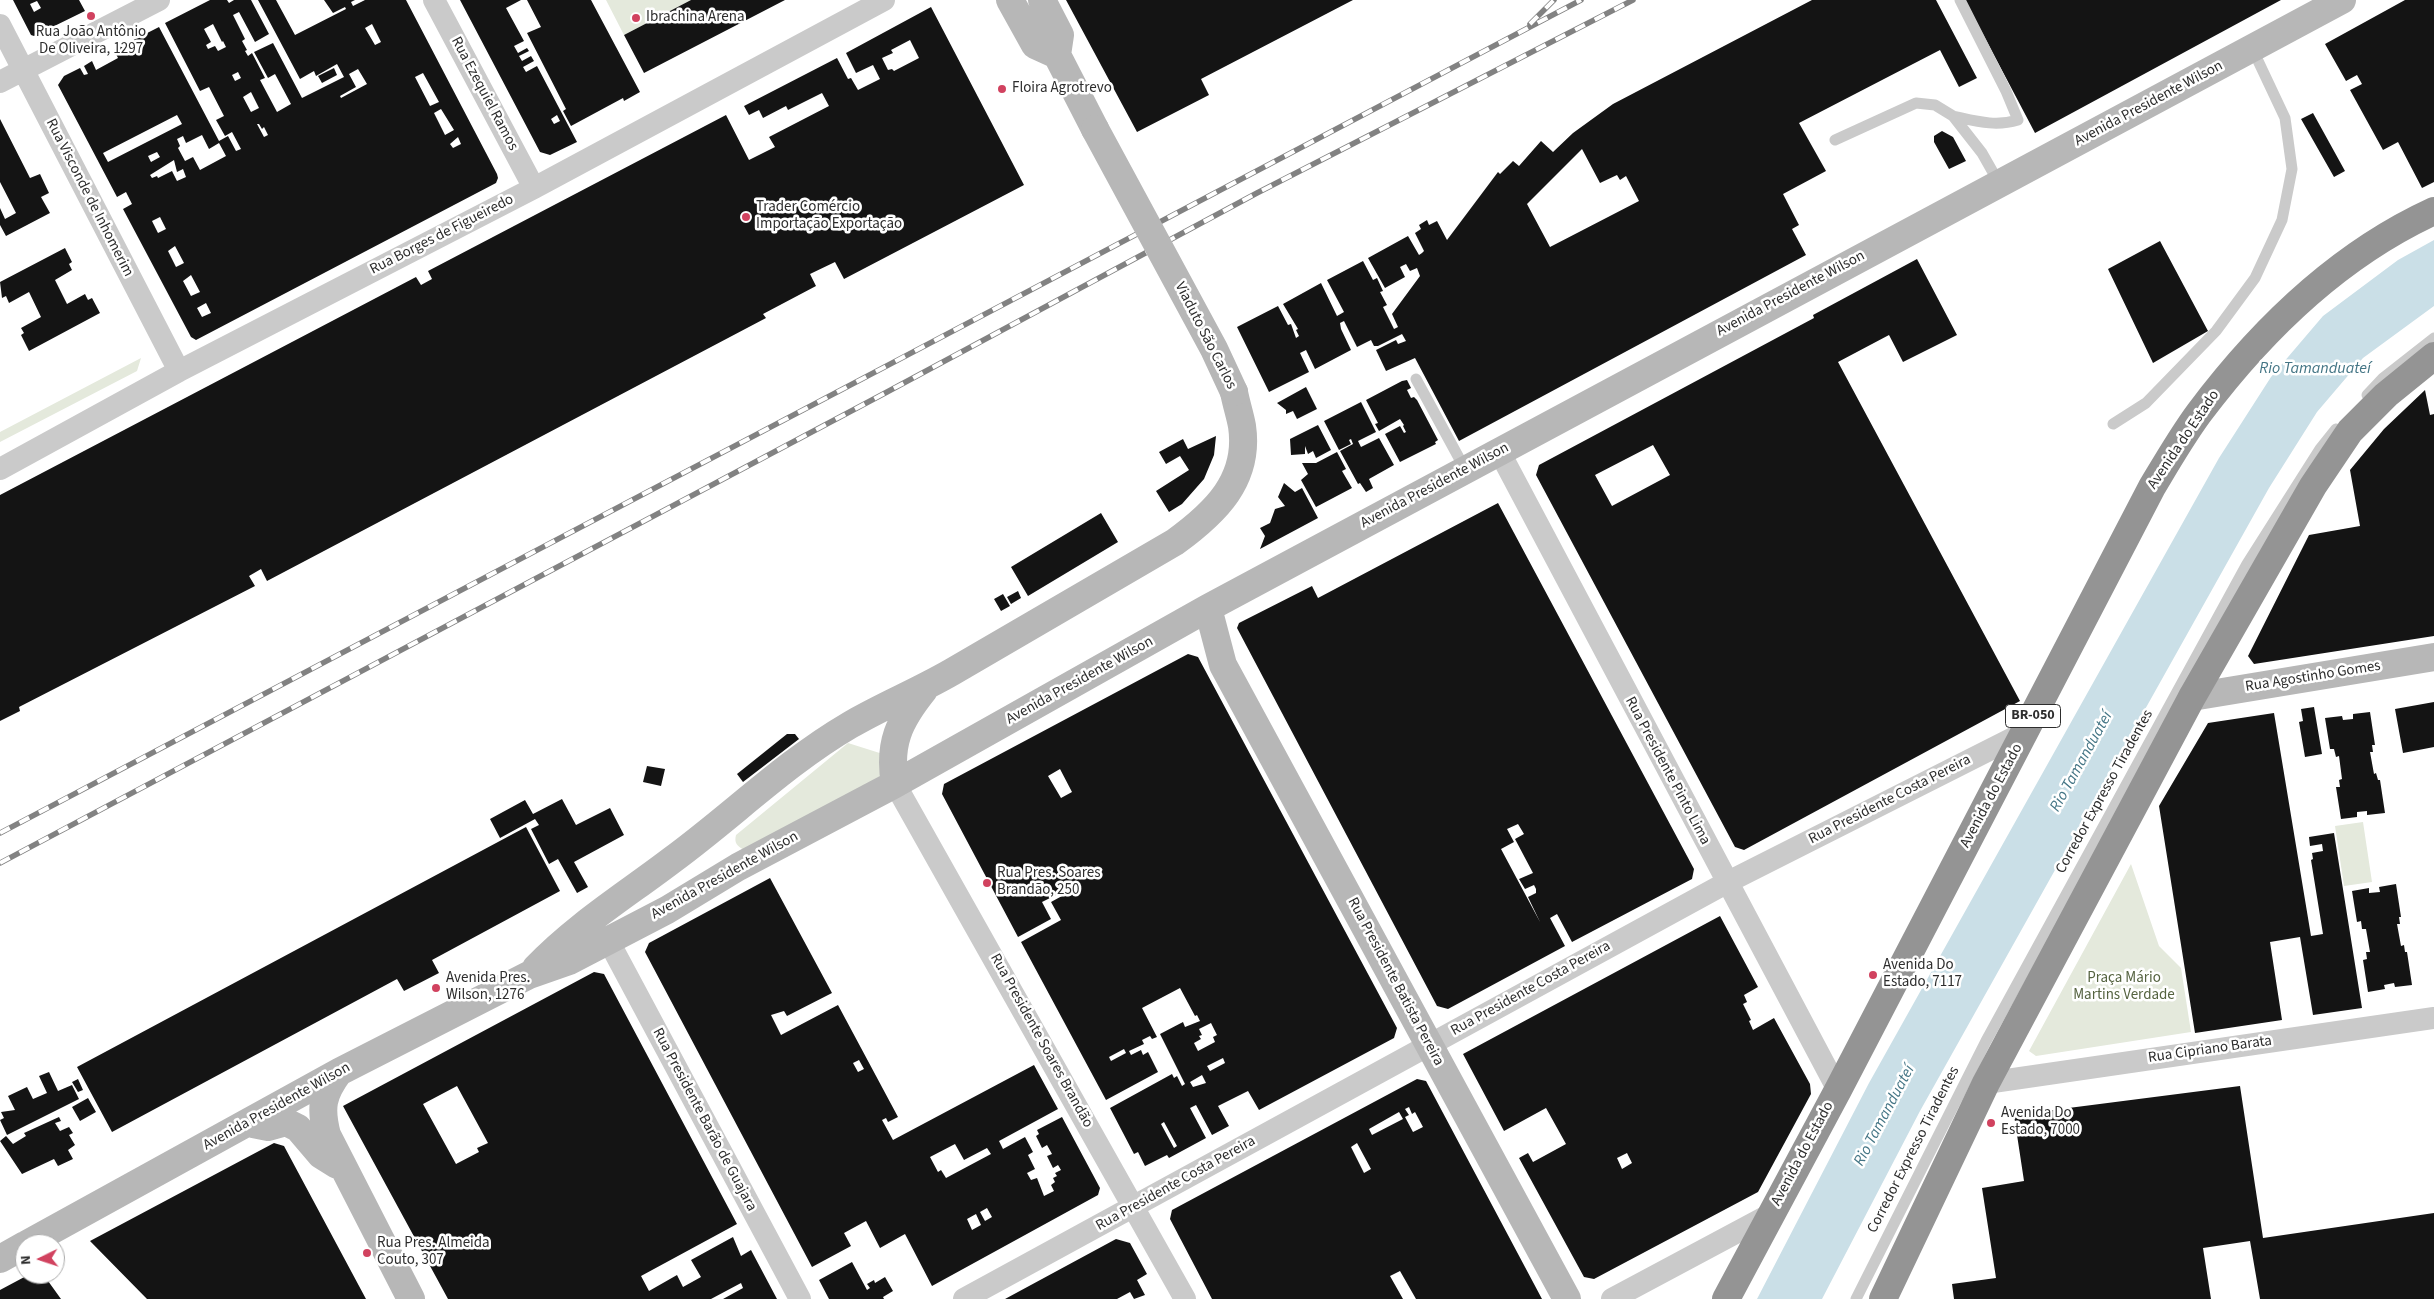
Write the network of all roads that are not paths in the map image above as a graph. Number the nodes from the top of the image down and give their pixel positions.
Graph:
1 (159, 0) edge
2 (434, 0) edge
3 (884, 0) edge
4 (1010, 0) edge
5 (1042, 0) edge
6 (1960, 0) edge
7 (2342, 0) edge
8 (0, 24) edge
9 (2252, 48) junction
10 (1057, 55) junction
11 (23, 70) junction
12 (0, 82) edge
13 (1954, 116) junction
14 (1835, 140) dead end
15 (1999, 183) junction
16 (534, 188) junction
17 (2434, 211) edge
18 (2434, 338) edge
19 (2434, 356) edge
20 (179, 371) junction
21 (1416, 379) dead end
22 (2358, 404) dead end
23 (2346, 417) dead end
24 (2113, 424) dead end
25 (1499, 451) junction
26 (0, 468) edge
27 (1465, 469) junction
28 (1208, 608) junction
29 (1181, 624) junction
30 (2434, 657) edge
31 (1223, 664) junction
32 (927, 687) junction
33 (2192, 697) junction
34 (850, 725) junction
35 (2025, 732) junction
36 (893, 749) junction
37 (895, 784) junction
38 (1726, 883) junction
39 (608, 940) junction
40 (529, 975) junction
41 (2434, 1018) edge
42 (1429, 1045) junction
43 (339, 1072) junction
44 (1986, 1083) junction
45 (1838, 1090) junction
46 (249, 1123) junction
47 (343, 1168) junction
48 (1134, 1207) junction
49 (1771, 1214) junction
50 (46, 1234) edge
51 (15, 1251) edge
52 (0, 1259) edge
53 (411, 1299) edge
54 (800, 1299) edge
55 (964, 1299) edge
56 (1185, 1299) edge
57 (1567, 1299) edge
58 (1612, 1299) edge
59 (1726, 1299) edge
60 (1856, 1299) edge
61 (1883, 1299) edge

1 - 11 street
2 - 16 street, Rua Ezequiel Ramos
3 - 16 street, Rua Borges de Figueiredo
4 - 10 main road
5 - 10 main road
6 - 13 lane
7 - 9 main road, Avenida Presidente Wilson
8 - 11 street, Rua Visconde de Inhomerim
9 - 15 main road, Avenida Presidente Wilson
9 - 24 lane
10 - 32 main road, Viaduto São Carlos, bridge
11 - 12 street
11 - 20 street, Rua Visconde de Inhomerim
13 - 14 lane
13 - 15 lane
15 - 25 main road, Avenida Presidente Wilson
16 - 20 street, Rua Borges de Figueiredo
17 - 35 highway, Avenida do Estado / BR-050
18 - 22 lane
19 - 33 highway
20 - 26 street, Rua Borges de Figueiredo
21 - 27 lane
23 - 60 lane, Corredor Expresso Tiradentes
25 - 27 main road, Avenida Presidente Wilson
25 - 38 street, Rua Presidente Pinto Lima
27 - 28 main road, Avenida Presidente Wilson
28 - 29 main road, Avenida Presidente Wilson
28 - 31 main road, Rua Presidente Batista Pereira
29 - 31 main road, Rua Presidente Batista Pereira
29 - 37 main road, Avenida Presidente Wilson
30 - 33 main road, Rua Agostinho Gomes
31 - 42 main road, Rua Presidente Batista Pereira
32 - 34 main road, Avenida Presidente Wilson
32 - 36 main road
33 - 44 highway
34 - 36 main road
34 - 40 main road, Avenida Presidente Wilson
35 - 38 street, Rua Presidente Costa Pereira
35 - 45 highway, Avenida do Estado / BR-050
36 - 37 main road
37 - 39 main road, Avenida Presidente Wilson
37 - 48 street, Rua Presidente Soares Brandão
38 - 42 street, Rua Presidente Costa Pereira
38 - 45 street, Rua Presidente Pinto Lima
39 - 40 main road, Avenida Presidente Wilson
39 - 54 street, Rua Presidente Barão de Guajara
40 - 43 main road, Avenida Presidente Wilson
41 - 44 street, Rua Cipriano Barata
42 - 48 street, Rua Presidente Costa Pereira
42 - 57 main road, Rua Presidente Batista Pereira
43 - 46 main road, Avenida Presidente Wilson
43 - 47 main road
44 - 61 highway
45 - 49 highway, Avenida do Estado / BR-050
46 - 47 main road
46 - 50 main road, Avenida Presidente Wilson
47 - 53 main road
48 - 55 street, Rua Presidente Costa Pereira
48 - 56 street, Rua Presidente Soares Brandão
49 - 58 street
49 - 59 highway, Avenida do Estado / BR-050
51 - 52 main road, Avenida Presidente Wilson

